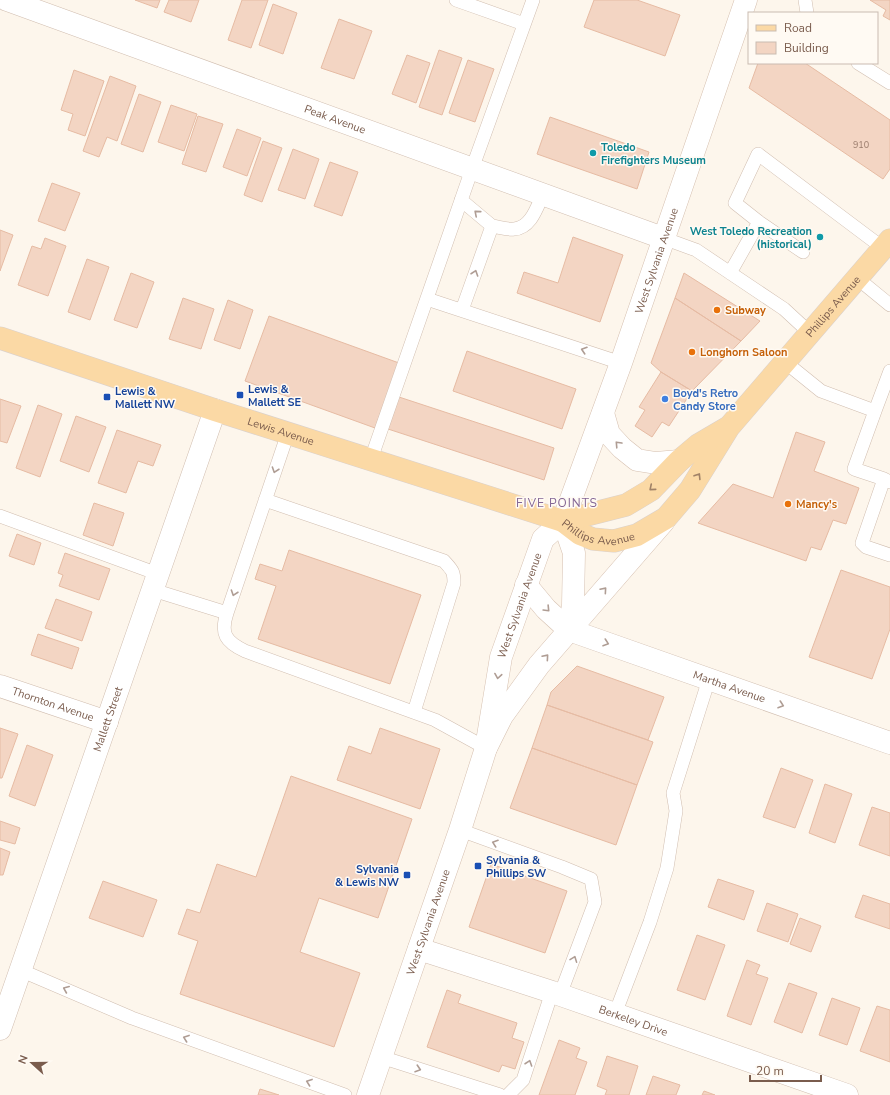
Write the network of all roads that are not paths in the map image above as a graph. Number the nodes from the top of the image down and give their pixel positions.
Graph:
1 (7, 0) edge
2 (456, 0) edge
3 (533, 0) edge
4 (746, 0) edge
5 (805, 0) edge
6 (807, 12) edge
7 (524, 24) junction
8 (860, 64) edge
9 (890, 82) edge
10 (472, 169) junction
11 (543, 194) junction
12 (461, 200) junction
13 (759, 222) junction
14 (492, 226) junction
15 (663, 238) junction
16 (887, 244) edge
17 (803, 252) dead end
18 (730, 273) junction
19 (857, 278) junction
20 (427, 299) junction
21 (890, 305) edge
22 (462, 310) junction
23 (810, 333) junction
24 (0, 338) edge
25 (785, 362) junction
26 (621, 363) junction
27 (890, 371) edge
28 (216, 410) junction
29 (875, 411) junction
30 (603, 413) junction
31 (729, 427) junction
32 (288, 433) junction
33 (371, 460) junction
34 (679, 460) junction
35 (887, 480) edge
36 (265, 500) junction
37 (0, 516) edge
38 (666, 518) junction
39 (563, 521) junction
40 (890, 555) edge
41 (156, 582) junction
42 (526, 585) junction
43 (227, 613) junction
44 (569, 630) junction
45 (709, 679) junction
46 (0, 686) edge
47 (414, 712) junction
48 (107, 722) junction
49 (890, 743) edge
50 (486, 748) junction
51 (460, 830) junction
52 (419, 949) junction
53 (20, 970) junction
54 (556, 994) junction
55 (615, 1014) junction
56 (2, 1017) edge
57 (381, 1057) junction
58 (371, 1094) edge
59 (345, 1095) edge
60 (500, 1095) edge
61 (508, 1095) edge
62 (847, 1095) edge

1 - 10 street, Peak Avenue
2 - 7 lane
3 - 7 lane
4 - 15 street, West Sylvania Avenue
5 - 6 lane
7 - 10 lane
8 - 9 lane
10 - 11 street, Peak Avenue
10 - 12 lane
11 - 14 lane
11 - 15 street, Peak Avenue
14 -> 12 lane
12 - 20 lane
13 - 16 lane
13 - 17 lane
13 - 18 lane
22 -> 14 lane
15 - 18 lane
15 - 26 street, West Sylvania Avenue
16 - 19 main road, Phillips Avenue
18 - 23 lane
19 - 21 lane
19 - 23 main road, Phillips Avenue
20 - 22 lane
20 - 33 lane
26 -> 22 lane
23 - 25 main road, Phillips Avenue
24 - 28 main road, Lewis Avenue
25 - 29 lane
25 - 31 main road, Phillips Avenue
26 - 30 street, West Sylvania Avenue
27 - 29 lane
28 - 32 main road, Lewis Avenue
28 - 41 street, Mallett Street
29 - 35 lane
34 -> 30 street
30 - 39 street, West Sylvania Avenue
31 - 34 main road, Phillips Avenue
38 -> 31 main road, Phillips Avenue
32 - 33 main road, Lewis Avenue
32 -> 36 lane
33 - 39 main road, Lewis Avenue
34 -> 39 main road, Phillips Avenue
35 - 40 lane
36 -> 43 lane
36 - 47 lane
37 - 41 lane
38 - 39 main road, Phillips Avenue
44 -> 38 street, West Sylvania Avenue
39 - 42 street, West Sylvania Avenue
39 - 44 street
41 - 43 lane
41 - 48 street, Mallett Street
42 -> 44 street
42 -> 50 street, West Sylvania Avenue
43 - 47 lane
44 -> 45 street, Martha Avenue
50 -> 44 street, West Sylvania Avenue
45 -> 49 street, Martha Avenue
45 - 55 lane
46 - 48 street, Thornton Avenue
47 - 50 lane
48 - 53 street, Mallett Street
50 - 51 street, West Sylvania Avenue
51 - 52 street, West Sylvania Avenue
54 -> 51 lane
52 - 54 street, Berkeley Drive
52 - 57 street, West Sylvania Avenue
53 - 56 street, Mallett Street
59 -> 53 lane
54 - 55 street, Berkeley Drive
61 -> 54 lane
55 - 62 street, Berkeley Drive
57 - 58 street, West Sylvania Avenue
57 -> 60 lane

